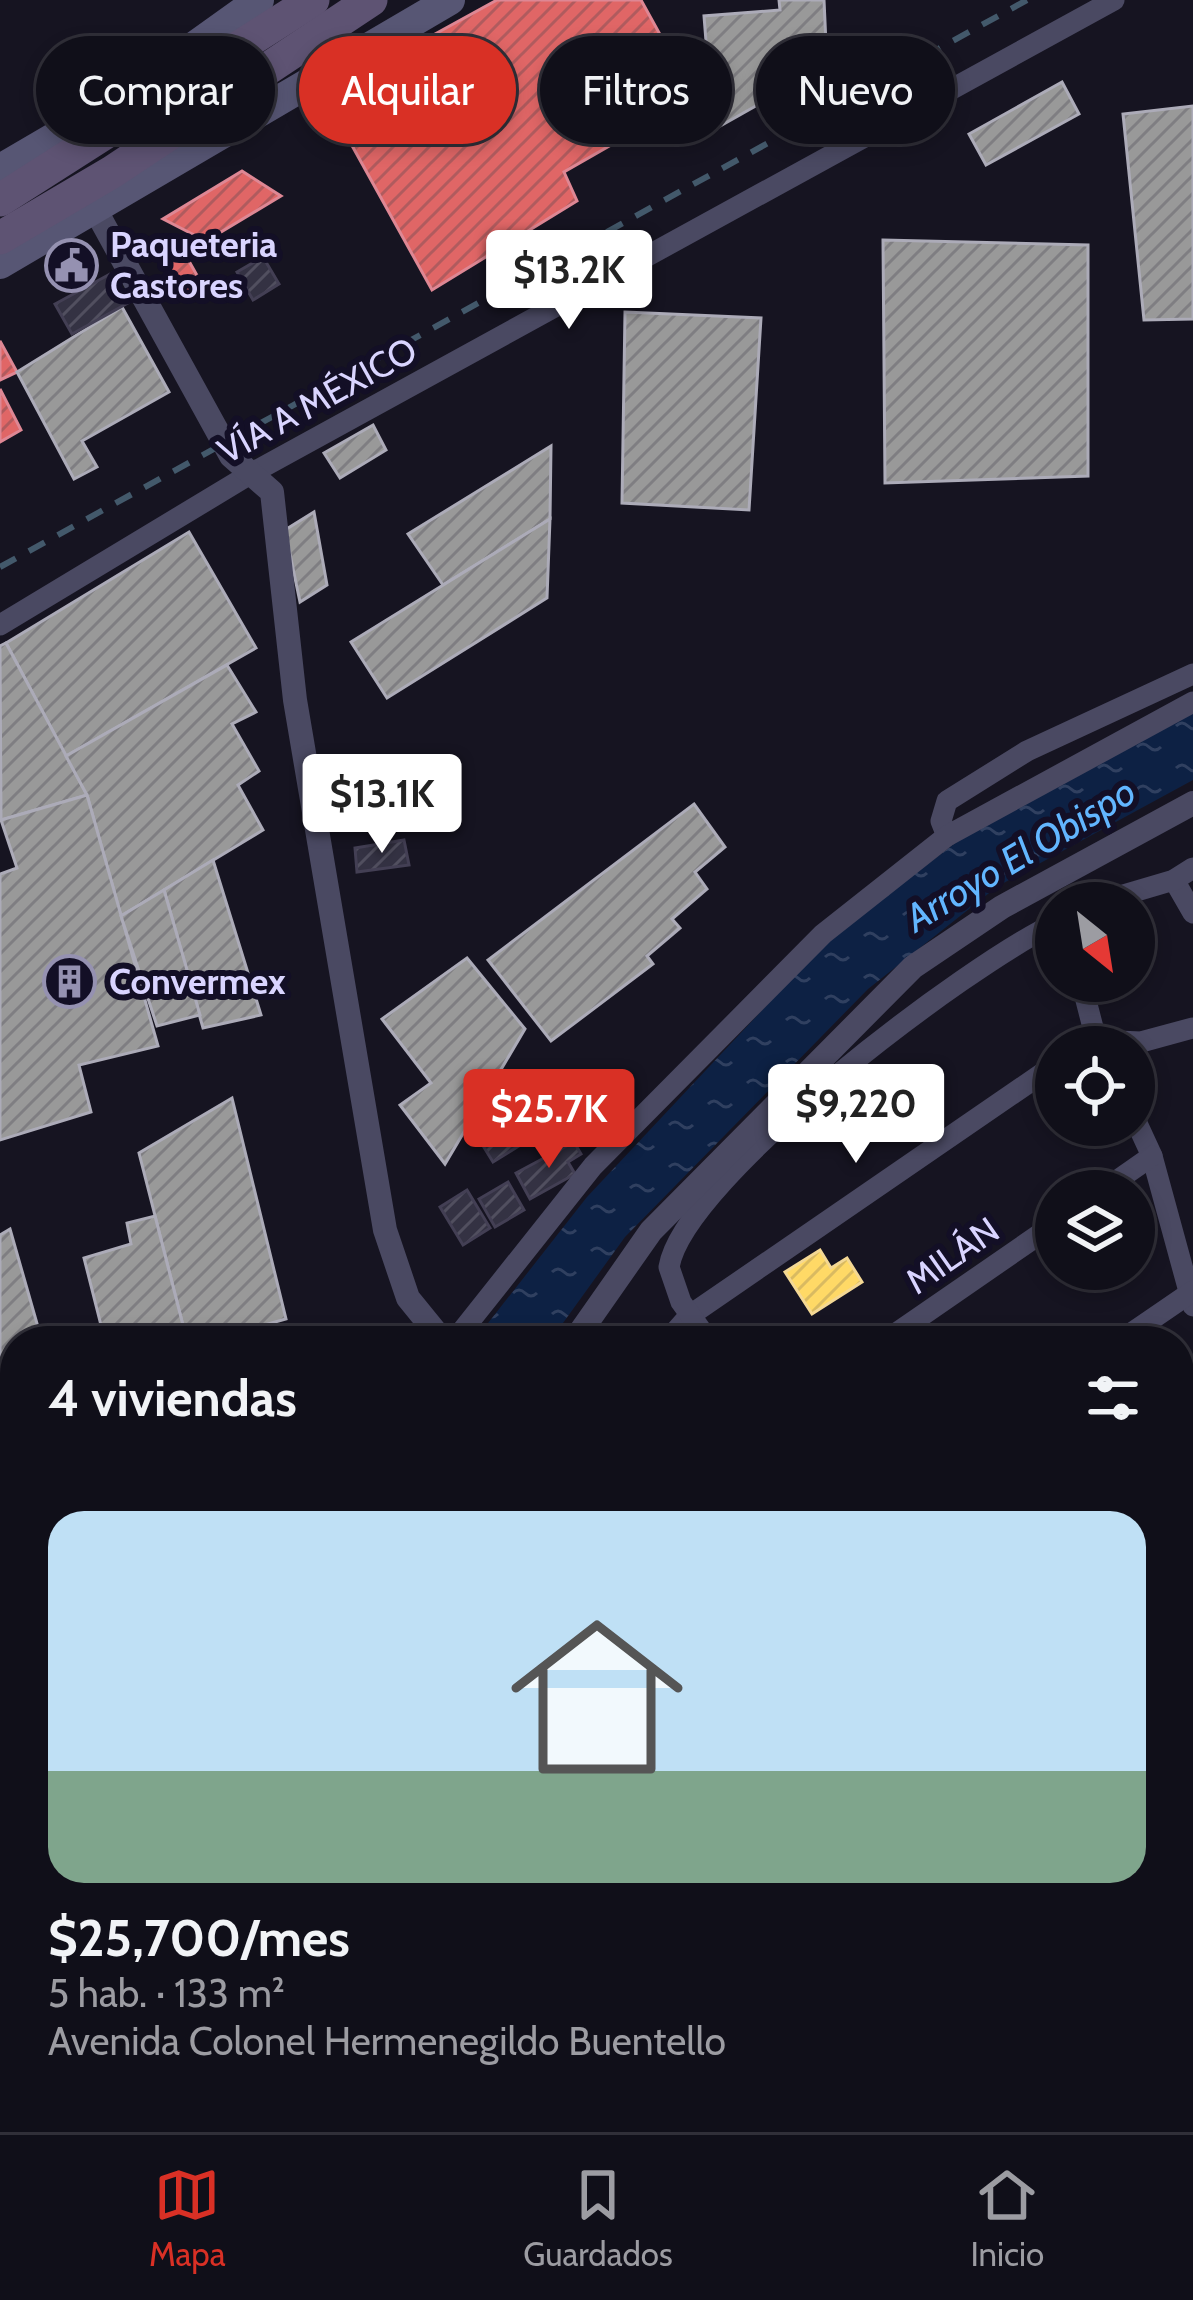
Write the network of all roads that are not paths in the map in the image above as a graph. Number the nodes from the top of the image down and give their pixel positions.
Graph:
1 (314, 0) edge
2 (371, 0) edge
3 (409, 0) edge
4 (427, 0) edge
5 (450, 0) edge
6 (1114, 0) edge
7 (276, 27) edge
8 (385, 36) junction
9 (299, 87) edge
10 (0, 169) edge
11 (0, 200) edge
12 (95, 209) junction
13 (0, 238) edge
14 (0, 263) edge
15 (252, 473) junction
16 (0, 625) edge
17 (1193, 674) edge
18 (1193, 703) edge
19 (1193, 803) edge
20 (947, 836) junction
21 (1184, 874) edge
22 (1155, 884) edge
23 (1193, 914) edge
24 (1035, 935) edge
25 (1193, 1028) edge
26 (1155, 1038) edge
27 (1035, 1078) edge
28 (1147, 1146) edge
29 (1152, 1156) junction
30 (1132, 1170) edge
31 (1035, 1237) edge
32 (1192, 1296) edge
33 (689, 1316) junction
34 (431, 1326) edge
35 (466, 1326) edge
36 (584, 1326) edge
37 (680, 1326) edge
38 (697, 1326) edge
39 (907, 1326) edge
40 (1144, 1326) edge

1 - 7 main road
2 - 7 main road
3 - 8 main road
4 - 8 main road
5 - 8 main road
6 - 15 street, VÍA A MÉXICO
7 - 10 main road
7 - 11 main road
7 - 13 main road
9 - 12 main road
12 - 14 main road
12 - 15 street
15 - 16 street, VÍA A MÉXICO
15 - 34 street
17 - 20 street
18 - 20 street
19 - 36 street
20 - 35 street
21 - 22 street
21 - 23 street
24 - 33 street
25 - 26 street
27 - 33 street
28 - 29 street
29 - 30 street
29 - 32 street
31 - 39 street, MILÁN
32 - 40 street
33 - 37 street
33 - 38 street

